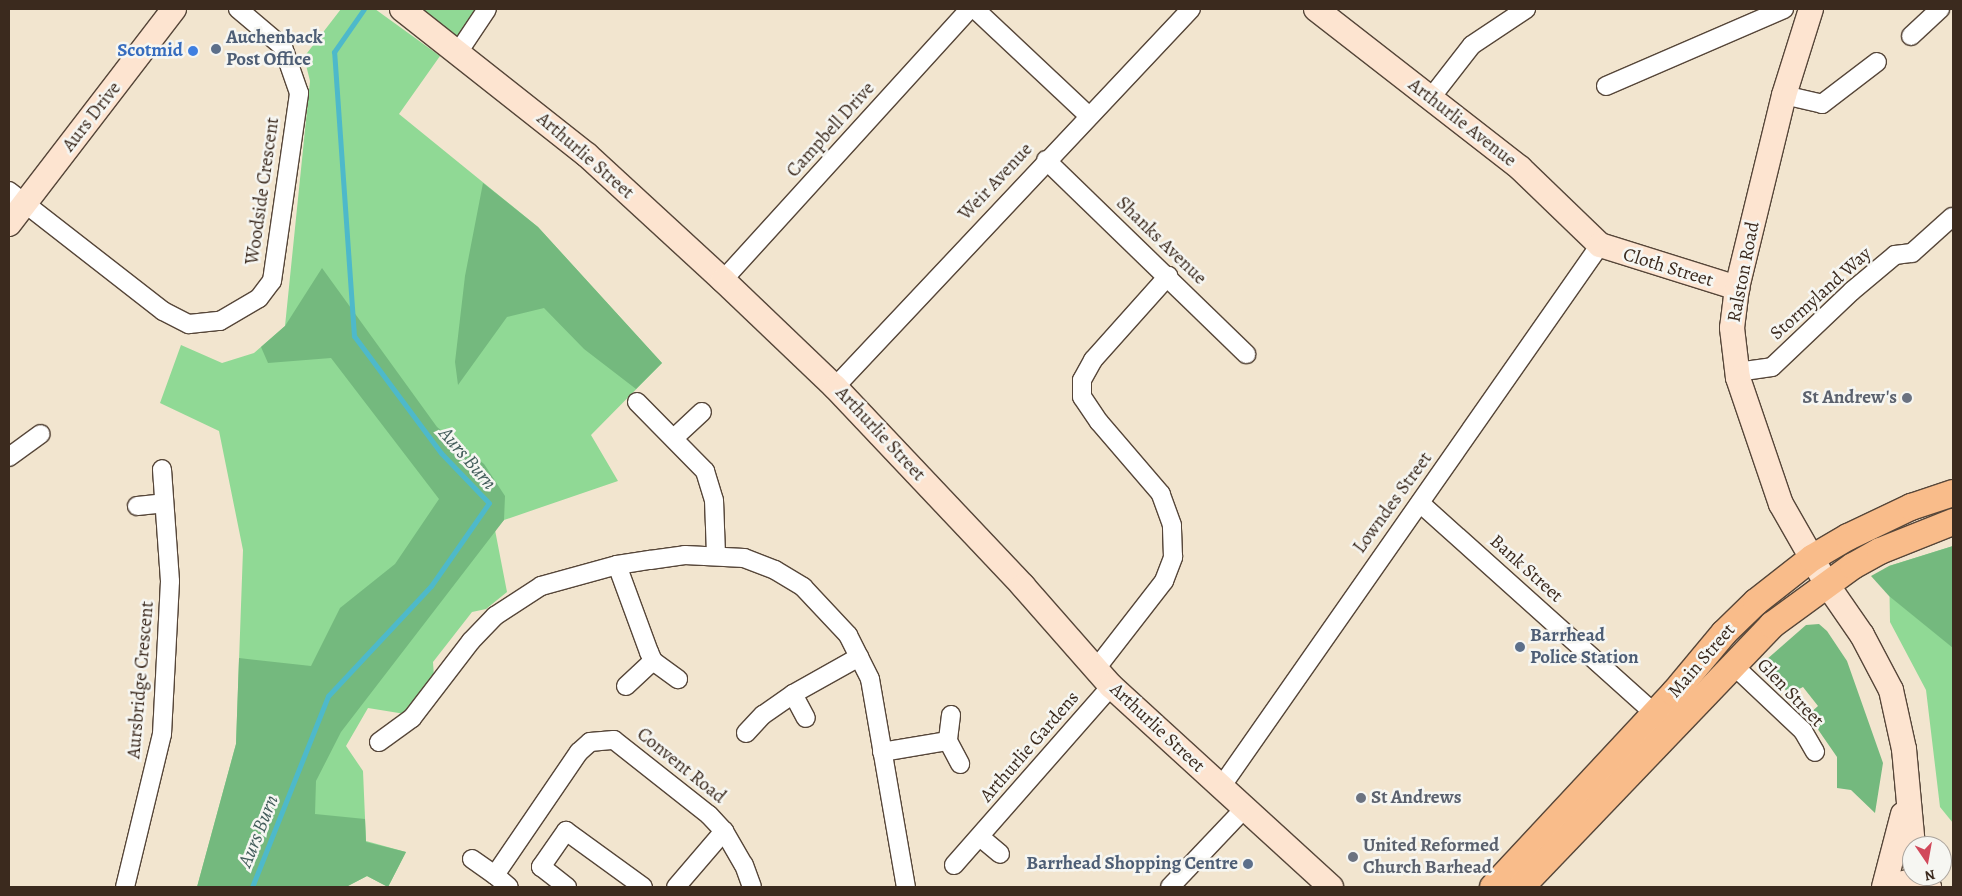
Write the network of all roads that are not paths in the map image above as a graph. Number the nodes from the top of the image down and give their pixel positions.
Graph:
1 (174, 9) edge
2 (238, 9) edge
3 (402, 9) edge
4 (487, 9) edge
5 (970, 9) edge
6 (975, 9) edge
7 (1191, 9) edge
8 (1316, 9) edge
9 (1526, 9) edge
10 (1784, 9) edge
11 (1811, 9) edge
12 (1940, 9) edge
13 (1911, 36) dead end
14 (459, 51) junction
15 (1877, 62) dead end
16 (1606, 86) dead end
17 (1784, 95) junction
18 (1430, 98) junction
19 (1089, 116) junction
20 (1046, 160) junction
21 (17, 197) edge
22 (1952, 218) dead end
23 (9, 224) edge
24 (1600, 245) junction
25 (1168, 276) junction
26 (722, 280) junction
27 (1737, 288) junction
28 (1246, 354) dead end
29 (1737, 372) junction
30 (836, 387) junction
31 (637, 402) dead end
32 (702, 412) dead end
33 (41, 434) dead end
34 (674, 438) junction
35 (9, 457) edge
36 (162, 469) dead end
37 (1953, 493) edge
38 (164, 503) junction
39 (1420, 503) junction
40 (137, 506) dead end
41 (1953, 522) edge
42 (716, 555) junction
43 (1812, 558) junction
44 (617, 565) junction
45 (1826, 583) junction
46 (859, 657) junction
47 (653, 660) junction
48 (1732, 664) junction
49 (1095, 670) junction
50 (678, 680) dead end
51 (626, 686) dead end
52 (1111, 686) junction
53 (793, 694) junction
54 (951, 714) dead end
55 (806, 718) dead end
56 (1663, 721) junction
57 (746, 733) dead end
58 (379, 742) dead end
59 (948, 742) junction
60 (882, 752) junction
61 (1815, 752) dead end
62 (960, 764) dead end
63 (1221, 787) junction
64 (1906, 802) junction
65 (1245, 808) junction
66 (724, 831) junction
67 (980, 836) junction
68 (1911, 836) edge
69 (1000, 854) dead end
70 (472, 859) dead end
71 (954, 865) dead end
72 (495, 875) junction
73 (1902, 882) edge
74 (635, 885) edge
75 (125, 887) edge
76 (510, 887) edge
77 (567, 887) edge
78 (676, 887) edge
79 (752, 887) edge
80 (906, 887) edge
81 (1170, 887) edge
82 (1331, 887) edge
83 (1493, 887) edge
84 (1521, 887) edge
85 (1886, 887) edge

1 - 21 street, Aurs Drive
2 - 21 street, Woodside Crescent
3 - 14 street, Arthurlie Street
4 - 14 street
5 - 26 street, Campbell Drive
6 - 19 street
7 - 19 street, Weir Avenue
8 - 18 street, Arthurlie Avenue
9 - 18 street
10 - 16 street
11 - 17 street, Ralston Road
12 - 13 street
14 - 26 street, Arthurlie Street
15 - 17 street
17 - 27 street, Ralston Road
18 - 24 street, Arthurlie Avenue
19 - 20 street, Weir Avenue
20 - 25 street, Shanks Avenue
20 - 30 street, Weir Avenue
21 - 23 street, Aurs Drive
22 - 29 street, Stormyland Way
24 - 27 street, Cloth Street
24 - 39 street, Lowndes Street
25 - 28 street, Shanks Avenue
25 - 49 street
26 - 30 street, Arthurlie Street
27 - 29 street, Ralston Road
29 - 43 street, Ralston Road
30 - 49 street, Arthurlie Street
31 - 34 street
32 - 34 street
33 - 35 street
34 - 42 street
36 - 38 street, Aursbridge Crescent
37 - 43 main road, Main Street
38 - 40 street
38 - 75 street, Aursbridge Crescent
39 - 56 street, Bank Street
39 - 63 street, Lowndes Street
41 - 45 main road, Main Street
42 - 44 street
42 - 46 street
43 - 45 street, Ralston Road
43 - 56 main road, Main Street
44 - 47 street
44 - 58 street
45 - 48 main road, Main Street
45 - 64 street, Ralston Road
46 - 53 street
46 - 60 street
47 - 50 street
47 - 51 street
48 - 56 main road, Main Street
48 - 61 street, Glen Street
49 - 52 street, Arthurlie Street
52 - 63 street, Arthurlie Street
52 - 67 street, Arthurlie Gardens
53 - 55 street
53 - 57 street
54 - 59 street
56 - 83 main road, Main Street
56 - 84 main road, Main Street
59 - 60 street
59 - 62 street
60 - 80 street
63 - 65 street, Arthurlie Street
64 - 68 street
64 - 85 street
65 - 81 street
65 - 82 street, Arthurlie Street
66 - 72 street, Convent Road
66 - 78 street
66 - 79 street, Convent Road
67 - 69 street
67 - 71 street, Arthurlie Gardens
70 - 72 street
72 - 76 street
73 - 85 street
74 - 77 street

